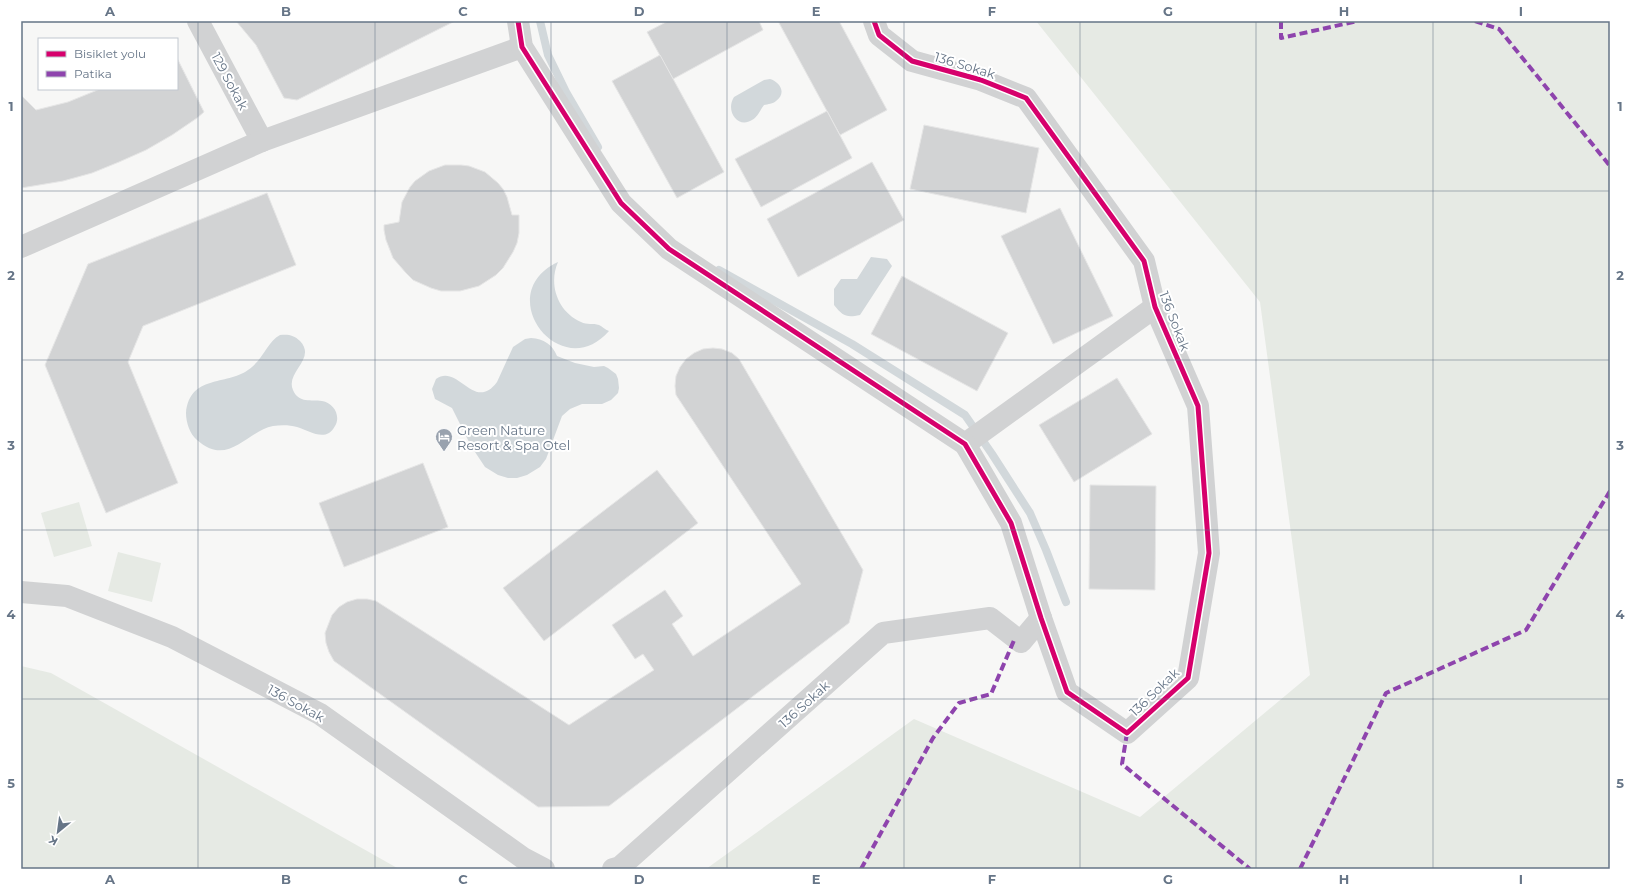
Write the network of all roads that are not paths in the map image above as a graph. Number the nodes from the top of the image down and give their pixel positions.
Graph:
1 (198, 21) edge
2 (518, 21) edge
3 (874, 21) edge
4 (522, 47) junction
5 (262, 141) junction
6 (21, 247) edge
7 (1155, 307) junction
8 (965, 444) junction
9 (21, 592) edge
10 (1041, 618) junction
11 (544, 869) edge
12 (613, 869) edge

1 - 5 street, 129 Sokak
2 - 4 street
3 - 7 street, 136 Sokak
4 - 5 street
4 - 8 street
5 - 6 street
7 - 8 street
7 - 10 street, 136 Sokak
8 - 10 street
9 - 11 street, 136 Sokak
10 - 12 street, 136 Sokak

